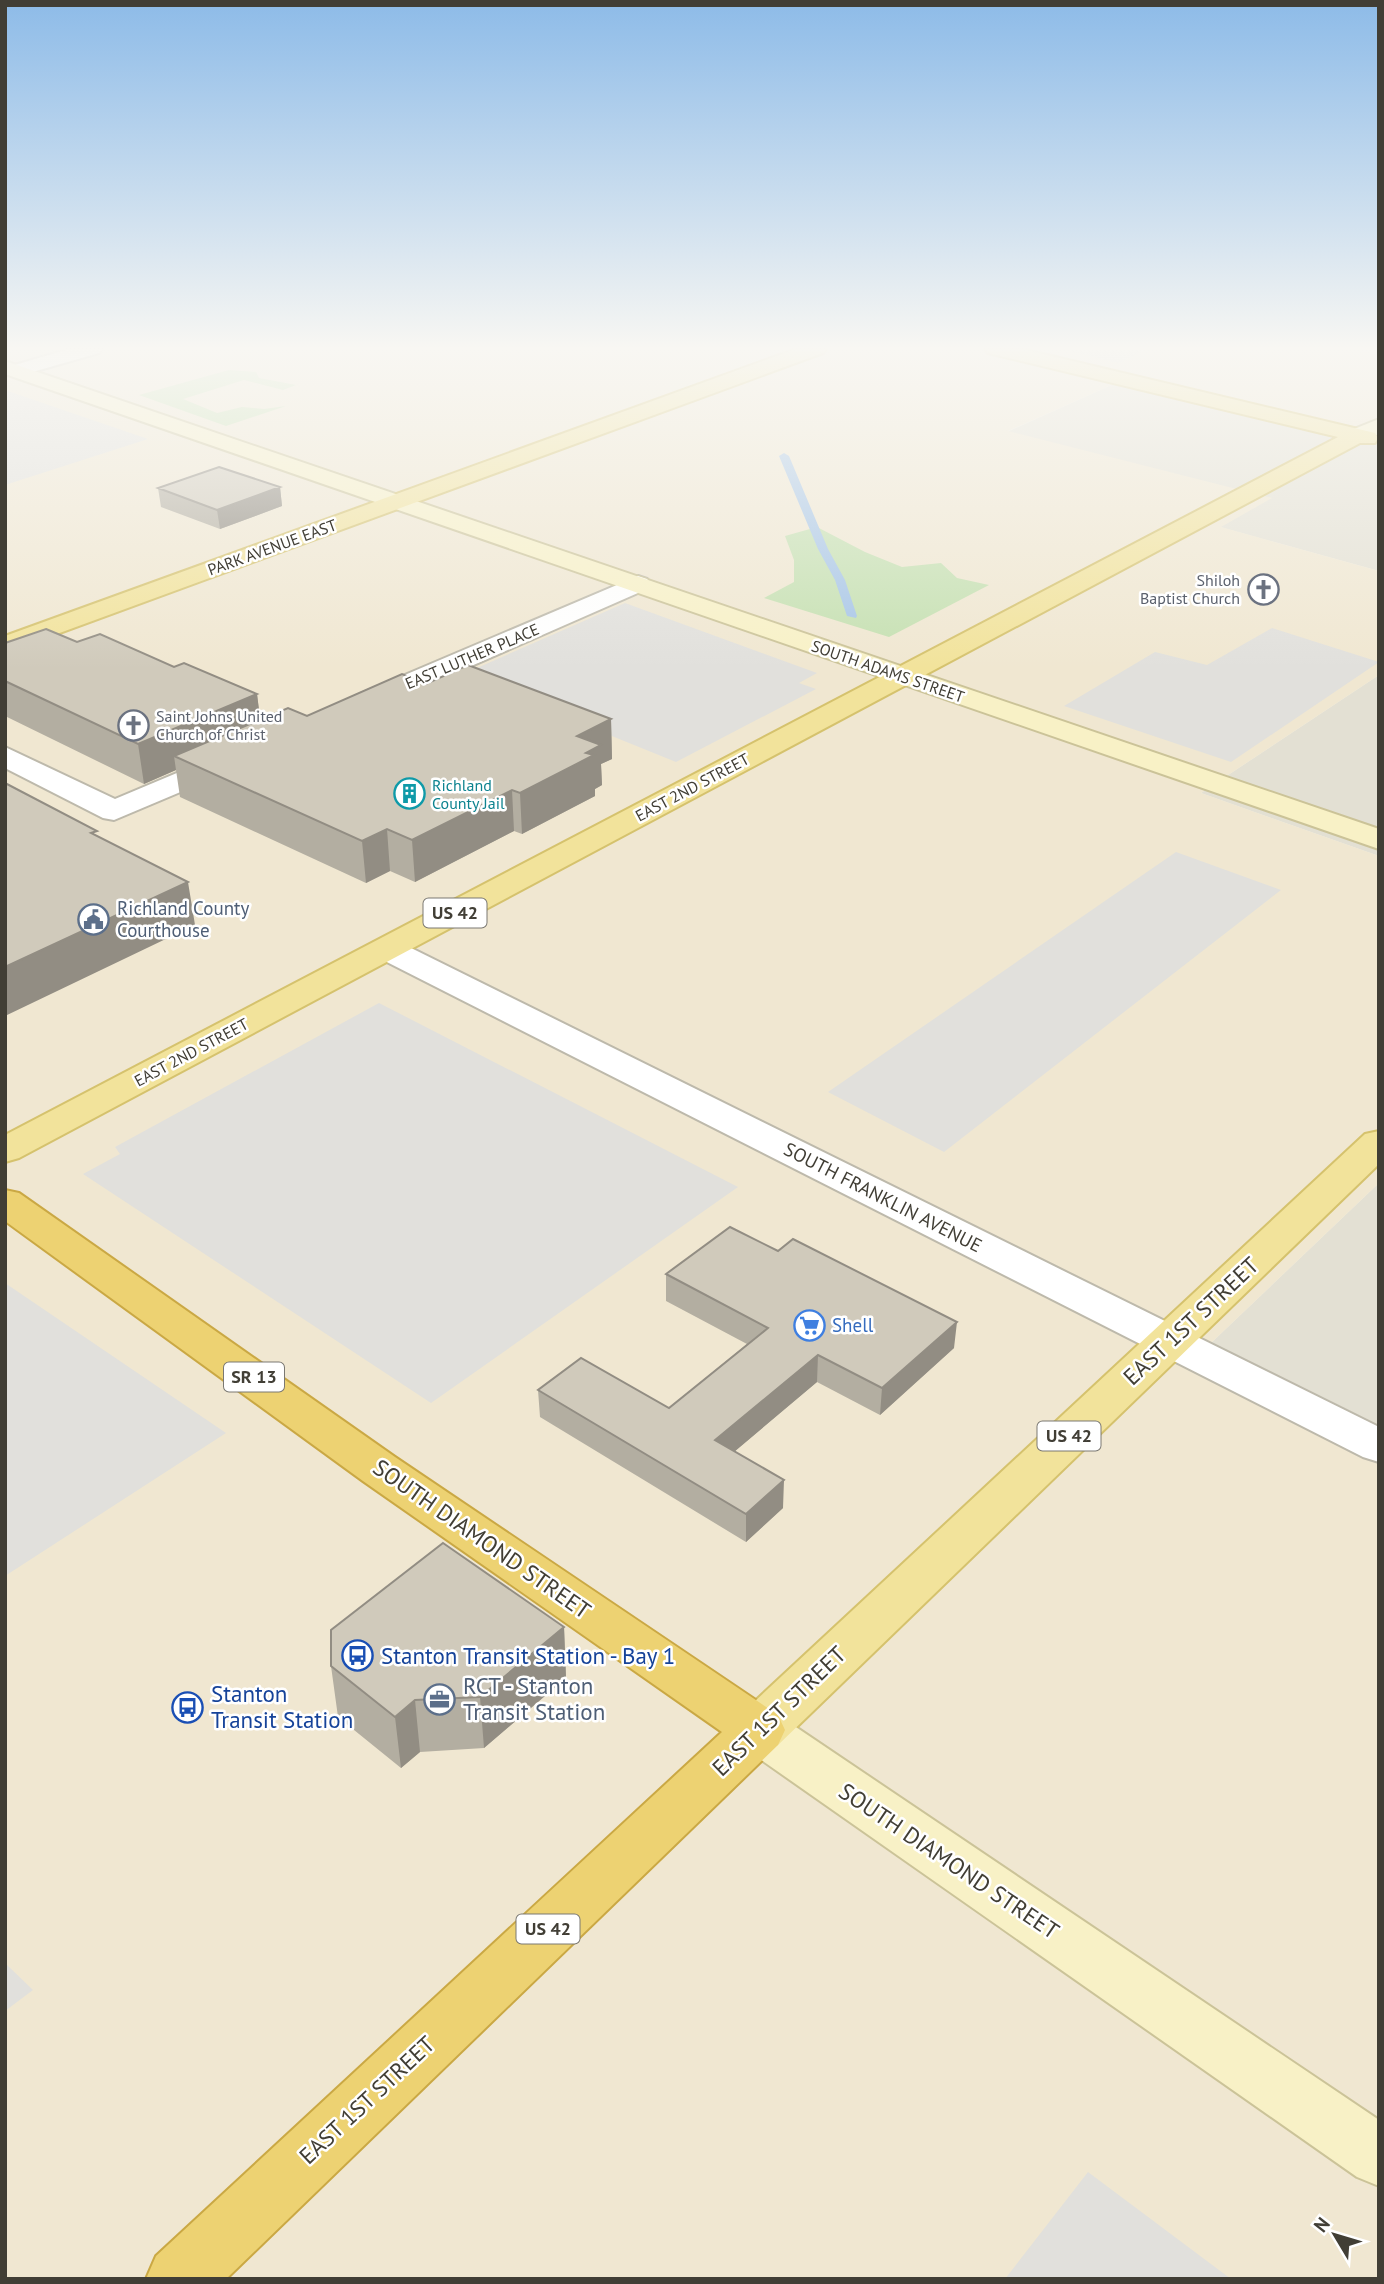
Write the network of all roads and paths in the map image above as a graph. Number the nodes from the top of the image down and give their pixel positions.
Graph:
1 (262, 456) edge
2 (523, 456) edge
3 (1330, 456) edge
4 (398, 501) junction
5 (638, 584) junction
6 (5, 645) edge
7 (904, 676) junction
8 (350, 709) edge
9 (250, 752) edge
10 (5, 756) edge
11 (1379, 840) edge
12 (387, 949) junction
13 (1379, 1142) edge
14 (5, 1150) edge
15 (5, 1202) edge
16 (1169, 1341) junction
17 (1379, 1446) edge
18 (759, 1730) junction
19 (1379, 2156) edge
20 (179, 2279) edge

1 - 4 main road, SOUTH ADAMS STREET
2 - 4 main road, PARK AVENUE EAST
3 - 7 main road, EAST 2ND STREET / US 42
4 - 5 main road, SOUTH ADAMS STREET
4 - 6 main road, PARK AVENUE EAST
5 - 7 main road, SOUTH ADAMS STREET
5 - 8 street, EAST LUTHER PLACE
7 - 11 main road, SOUTH ADAMS STREET
7 - 12 main road, EAST 2ND STREET / US 42
9 - 10 street
12 - 14 main road, EAST 2ND STREET / US 42
12 - 16 street, SOUTH FRANKLIN AVENUE
13 - 16 main road, EAST 1ST STREET / US 42
15 - 18 highway, SOUTH DIAMOND STREET / SR 13
16 - 17 street, SOUTH FRANKLIN AVENUE
16 - 18 main road, EAST 1ST STREET / US 42
18 - 19 main road, SOUTH DIAMOND STREET
18 - 20 highway, EAST 1ST STREET / US 42

